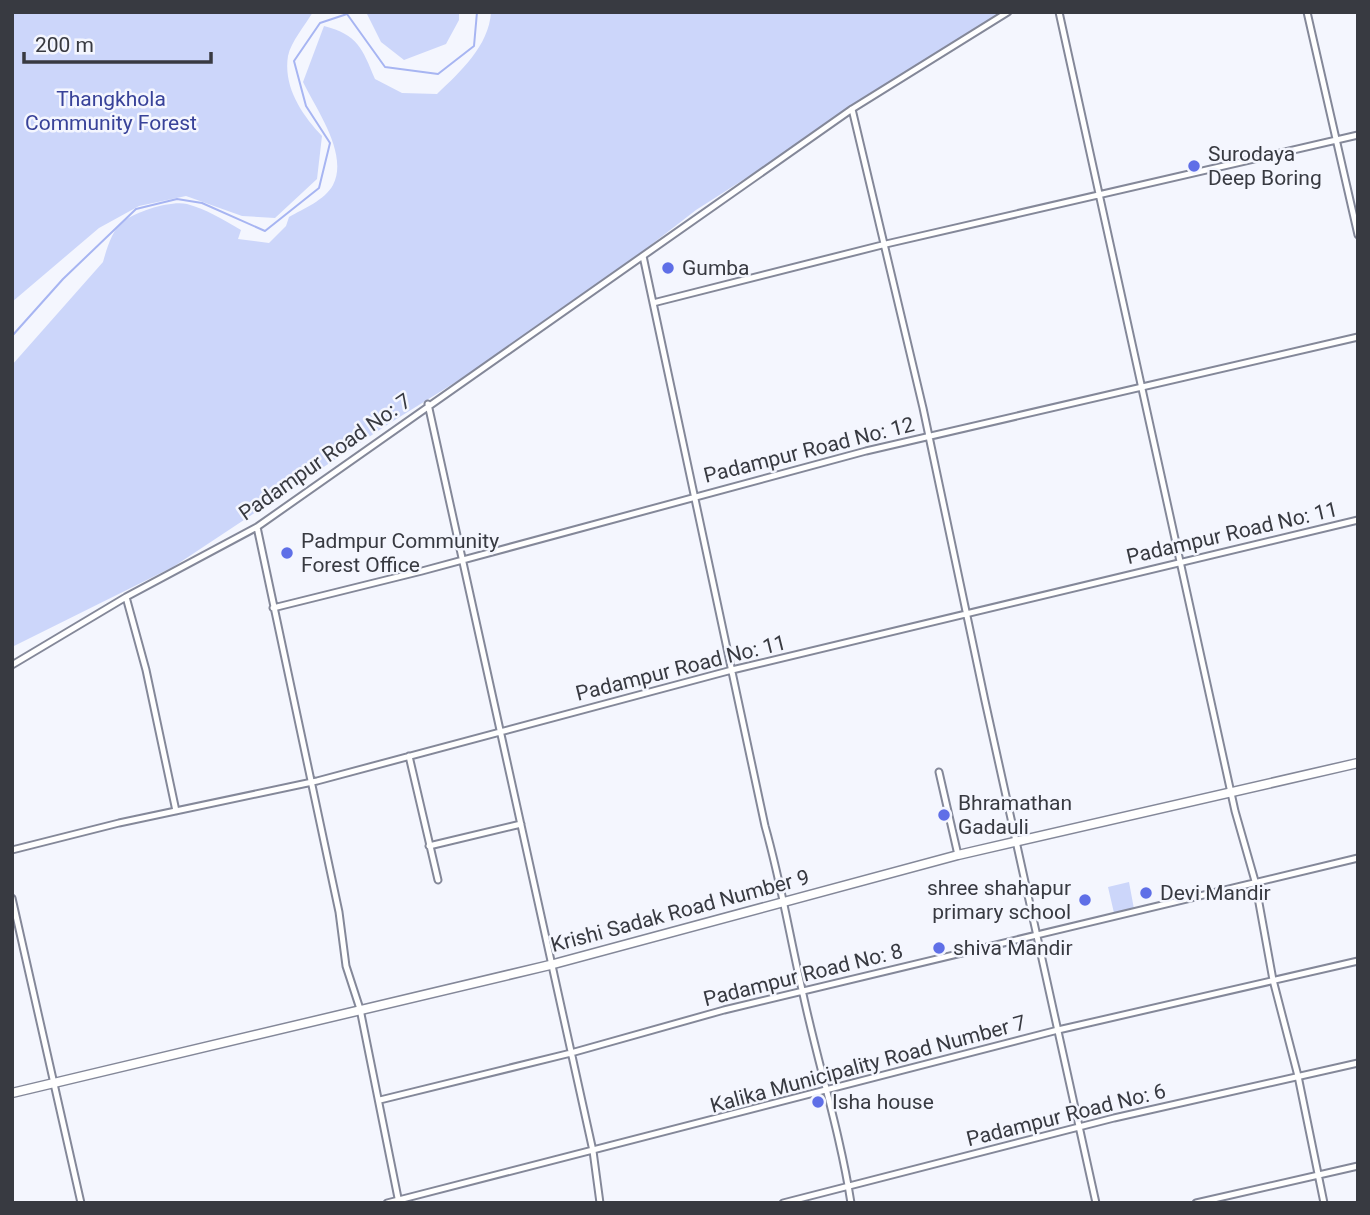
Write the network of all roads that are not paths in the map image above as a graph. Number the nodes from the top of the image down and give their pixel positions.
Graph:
1 (1008, 12) edge
2 (1059, 12) edge
3 (1307, 12) edge
4 (852, 110) junction
5 (1358, 135) edge
6 (1335, 141) junction
7 (1101, 196) junction
8 (1358, 235) edge
9 (886, 244) junction
10 (643, 256) junction
11 (653, 303) junction
12 (1358, 337) edge
13 (1144, 385) junction
14 (428, 404) junction
15 (927, 436) junction
16 (695, 495) junction
17 (1358, 520) edge
18 (257, 527) junction
19 (463, 559) junction
20 (1181, 560) junction
21 (126, 597) junction
22 (273, 608) junction
23 (966, 612) junction
24 (12, 665) edge
25 (732, 670) junction
26 (500, 732) junction
27 (409, 756) junction
28 (1358, 763) edge
29 (939, 772) dead end
30 (309, 783) junction
31 (1233, 793) junction
32 (176, 811) junction
33 (521, 824) junction
34 (1016, 842) junction
35 (429, 846) junction
36 (12, 850) edge
37 (958, 855) junction
38 (1358, 858) edge
39 (438, 880) dead end
40 (1255, 881) junction
41 (12, 898) edge
42 (785, 899) junction
43 (1038, 933) junction
44 (1358, 961) edge
45 (550, 965) junction
46 (1273, 980) junction
47 (802, 992) junction
48 (360, 1009) junction
49 (1058, 1030) junction
50 (571, 1053) junction
51 (1358, 1063) edge
52 (1298, 1076) junction
53 (53, 1084) junction
54 (826, 1091) junction
55 (12, 1093) edge
56 (380, 1100) junction
57 (1080, 1128) junction
58 (593, 1151) junction
59 (1358, 1166) edge
60 (1317, 1175) junction
61 (849, 1188) junction
62 (399, 1201) edge
63 (81, 1203) edge
64 (387, 1203) edge
65 (600, 1203) edge
66 (783, 1203) edge
67 (851, 1203) edge
68 (1096, 1203) edge
69 (1196, 1203) edge
70 (1324, 1203) edge

1 - 4 street, Padampur Road No: 7
2 - 7 street
3 - 6 street
4 - 9 street
4 - 10 street, Padampur Road No: 7
5 - 6 street
6 - 7 street
6 - 8 street
7 - 9 street
7 - 13 street
9 - 11 street
9 - 15 street
10 - 11 street
10 - 14 street, Padampur Road No: 7
11 - 16 street
12 - 13 street, Padampur Road No: 12
13 - 15 street, Padampur Road No: 12
13 - 20 street
14 - 18 street, Padampur Road No: 7
14 - 19 street
15 - 16 street, Padampur Road No: 12
15 - 23 street
16 - 19 street, Padampur Road No: 12
16 - 25 street
17 - 20 street, Padampur Road No: 11
18 - 21 street, Padampur Road No: 7
18 - 22 street
19 - 22 street, Padampur Road No: 12
19 - 26 street
20 - 23 street, Padampur Road No: 11
20 - 31 street
21 - 24 street, Padampur Road No: 7
21 - 32 street
22 - 30 street
23 - 25 street, Padampur Road No: 11
23 - 34 street
25 - 26 street, Padampur Road No: 11
25 - 42 street
26 - 27 street, Padampur Road No: 11
26 - 33 street
27 - 30 street, Padampur Road No: 11
27 - 35 street
28 - 31 street, Krishi Sadak Road Number 9
29 - 37 street
30 - 32 street, Padampur Road No: 11
30 - 48 street
31 - 34 street, Krishi Sadak Road Number 9
31 - 40 street
32 - 36 street, Padampur Road No: 11
33 - 35 street
33 - 45 street
34 - 37 street, Krishi Sadak Road Number 9
34 - 43 street
35 - 39 street
37 - 42 street, Krishi Sadak Road Number 9
38 - 40 street, Padampur Road No: 8
40 - 43 street, Padampur Road No: 8
40 - 46 street
41 - 53 street
42 - 45 street, Krishi Sadak Road Number 9
42 - 47 street
43 - 47 street, Padampur Road No: 8
43 - 49 street
44 - 46 street, Kalika Municipality Road Number 7
45 - 48 street, Krishi Sadak Road Number 9
45 - 50 street
46 - 49 street, Kalika Municipality Road Number 7
46 - 52 street
47 - 50 street, Padampur Road No: 8
47 - 54 street
48 - 53 street, Krishi Sadak Road Number 9
48 - 56 street
49 - 54 street, Kalika Municipality Road Number 7
49 - 57 street
50 - 56 street, Padampur Road No: 8
50 - 58 street
51 - 52 street, Padampur Road No: 6
52 - 57 street, Padampur Road No: 6
52 - 60 street
53 - 55 street, Krishi Sadak Road Number 9
53 - 63 street
54 - 58 street, Kalika Municipality Road Number 7
54 - 61 street
56 - 62 street
57 - 61 street, Padampur Road No: 6
57 - 68 street
58 - 62 street, Kalika Municipality Road Number 7
58 - 65 street
59 - 60 street
60 - 69 street
60 - 70 street
61 - 66 street, Padampur Road No: 6
61 - 67 street
62 - 64 street, Kalika Municipality Road Number 7

